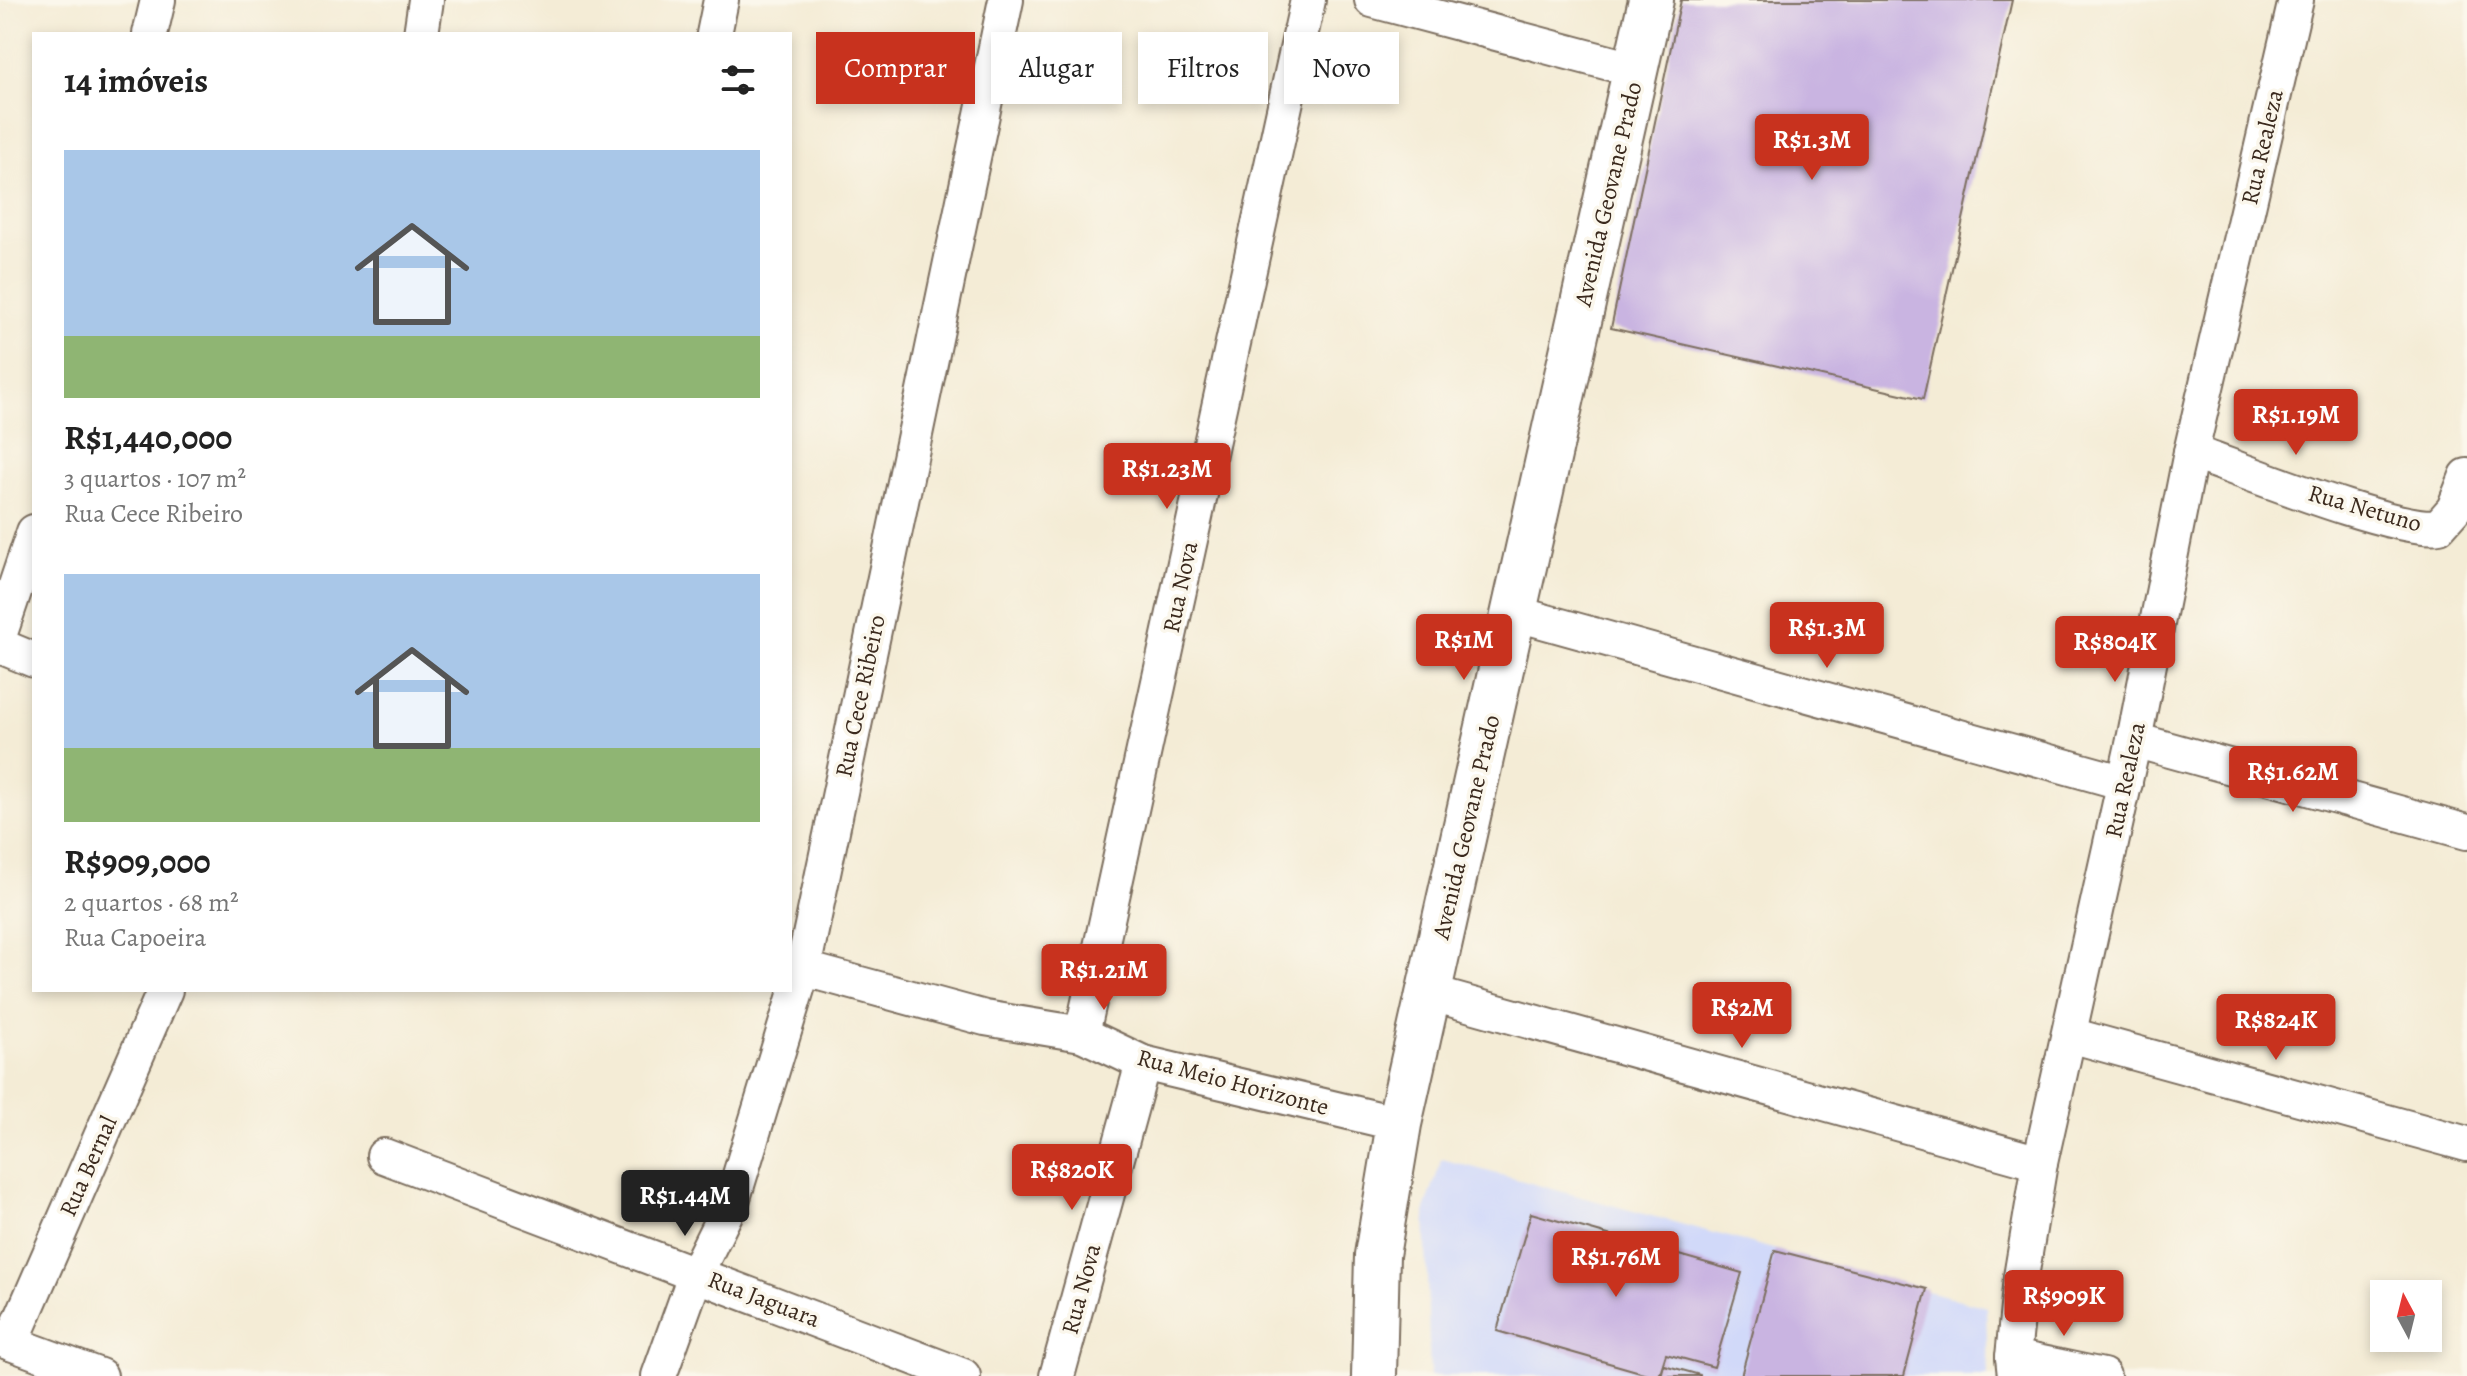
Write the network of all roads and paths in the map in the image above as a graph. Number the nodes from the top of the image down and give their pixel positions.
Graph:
1 (158, 0) edge
2 (426, 0) edge
3 (721, 0) edge
4 (1006, 0) edge
5 (1308, 0) edge
6 (1372, 0) edge
7 (1651, 0) edge
8 (2296, 0) edge
9 (150, 32) edge
10 (421, 32) edge
11 (714, 32) edge
12 (1636, 70) junction
13 (2191, 452) junction
14 (2467, 476) edge
15 (32, 538) edge
16 (1514, 613) junction
17 (0, 633) edge
18 (0, 646) edge
19 (32, 659) edge
20 (2134, 740) junction
21 (2125, 783) junction
22 (2467, 832) edge
23 (796, 967) edge
24 (164, 992) edge
25 (789, 992) edge
26 (1429, 993) junction
27 (1082, 1034) junction
28 (2070, 1035) junction
29 (1143, 1063) junction
30 (1399, 1124) junction
31 (2467, 1144) edge
32 (384, 1156) dead end
33 (2040, 1163) junction
34 (696, 1273) junction
35 (6, 1341) edge
36 (2014, 1366) edge
37 (100, 1376) edge
38 (659, 1376) edge
39 (963, 1376) edge
40 (1057, 1376) edge
41 (1374, 1376) edge
42 (2103, 1376) edge

1 - 9 street
2 - 10 street
3 - 11 street
4 - 23 street, Rua Cece Ribeiro
5 - 27 street, Rua Nova
6 - 12 street
7 - 12 street, Avenida Geovane Prado
8 - 13 street, Rua Realeza
12 - 16 street, Avenida Geovane Prado
13 - 14 street, Rua Netuno
13 - 20 street, Rua Realeza
15 - 17 street
16 - 21 street
16 - 26 street, Avenida Geovane Prado
18 - 19 street
20 - 21 street, Rua Realeza
20 - 22 street
21 - 28 street, Rua Realeza
23 - 27 street, Rua Meio Horizonte
24 - 35 street, Rua Bernal
25 - 34 street, Rua Cece Ribeiro
26 - 30 street, Avenida Geovane Prado
26 - 33 street
27 - 29 street, Rua Meio Horizonte
28 - 31 street
28 - 33 street, Rua Realeza
29 - 30 street, Rua Meio Horizonte
29 - 40 street, Rua Nova
30 - 41 street, Avenida Geovane Prado
32 - 34 street, Rua Jaguara
33 - 36 street, Rua Realeza
34 - 38 street, Rua Cece Ribeiro
34 - 39 street, Rua Jaguara
35 - 37 street
36 - 42 street

